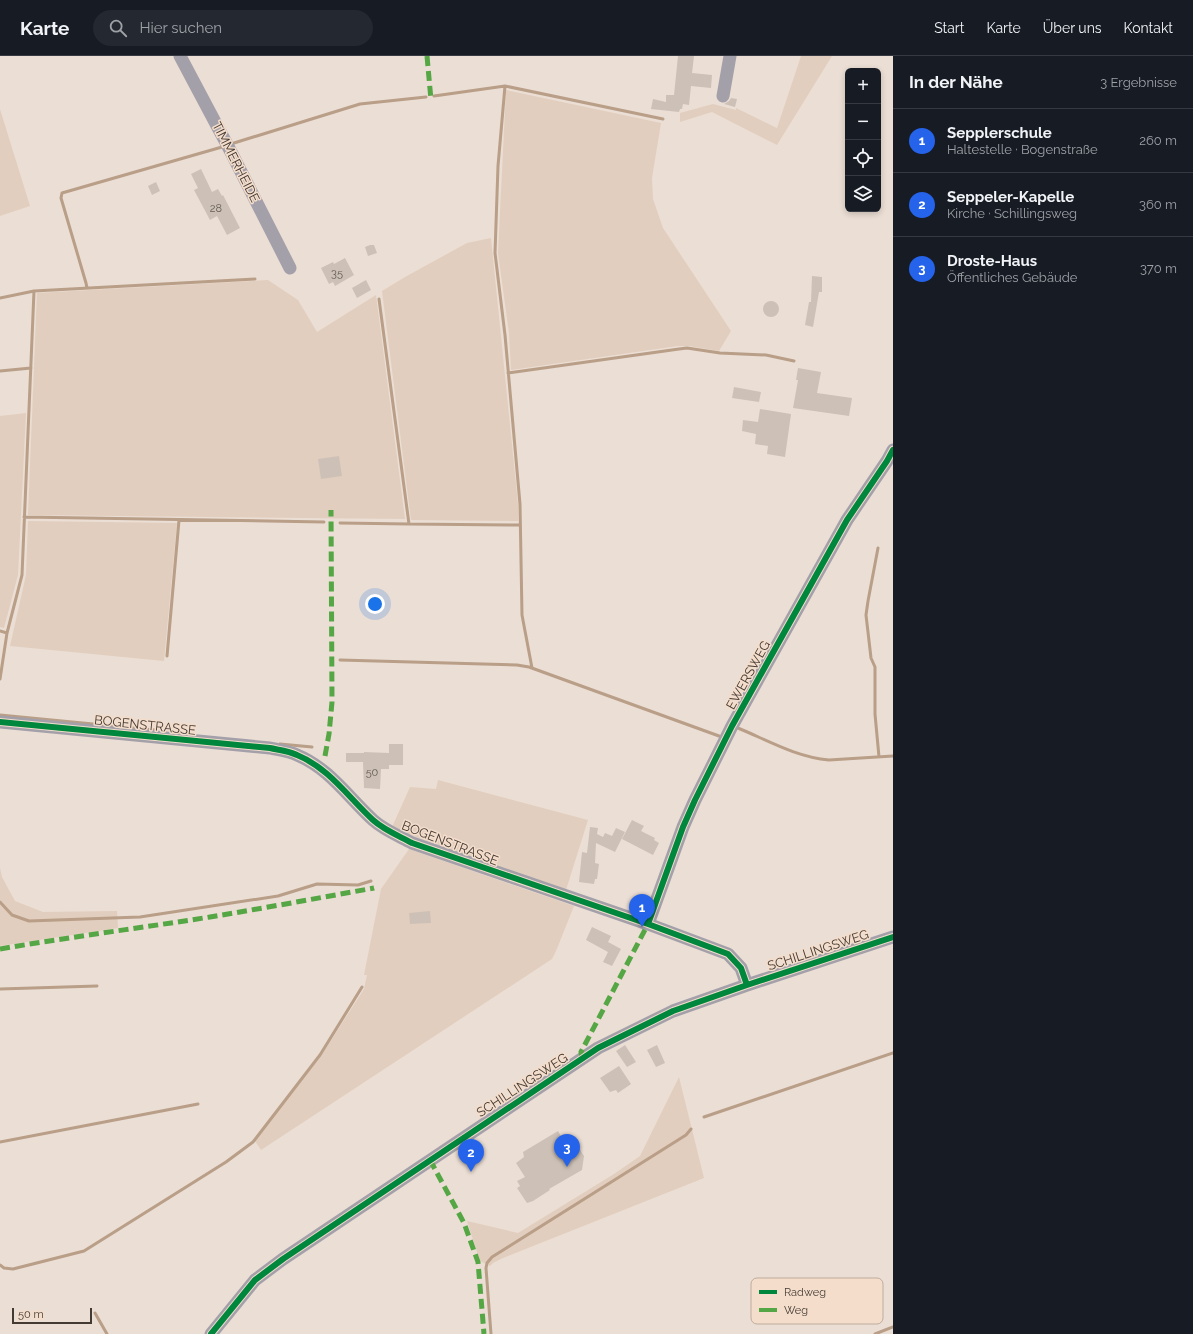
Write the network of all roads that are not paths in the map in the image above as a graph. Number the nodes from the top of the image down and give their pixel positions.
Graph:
1 (180, 56) edge
2 (730, 56) edge
3 (722, 96) dead end
4 (290, 268) dead end
5 (893, 450) edge
6 (0, 722) edge
7 (648, 924) junction
8 (893, 937) edge
9 (747, 985) junction
10 (211, 1334) edge

1 - 4 street, TIMMERHEIDE
2 - 3 street
5 - 7 street, EWERSWEG
6 - 7 street, BOGENSTRASSE
7 - 9 street, BOGENSTRASSE
8 - 9 street, SCHILLINGSWEG
9 - 10 street, SCHILLINGSWEG

